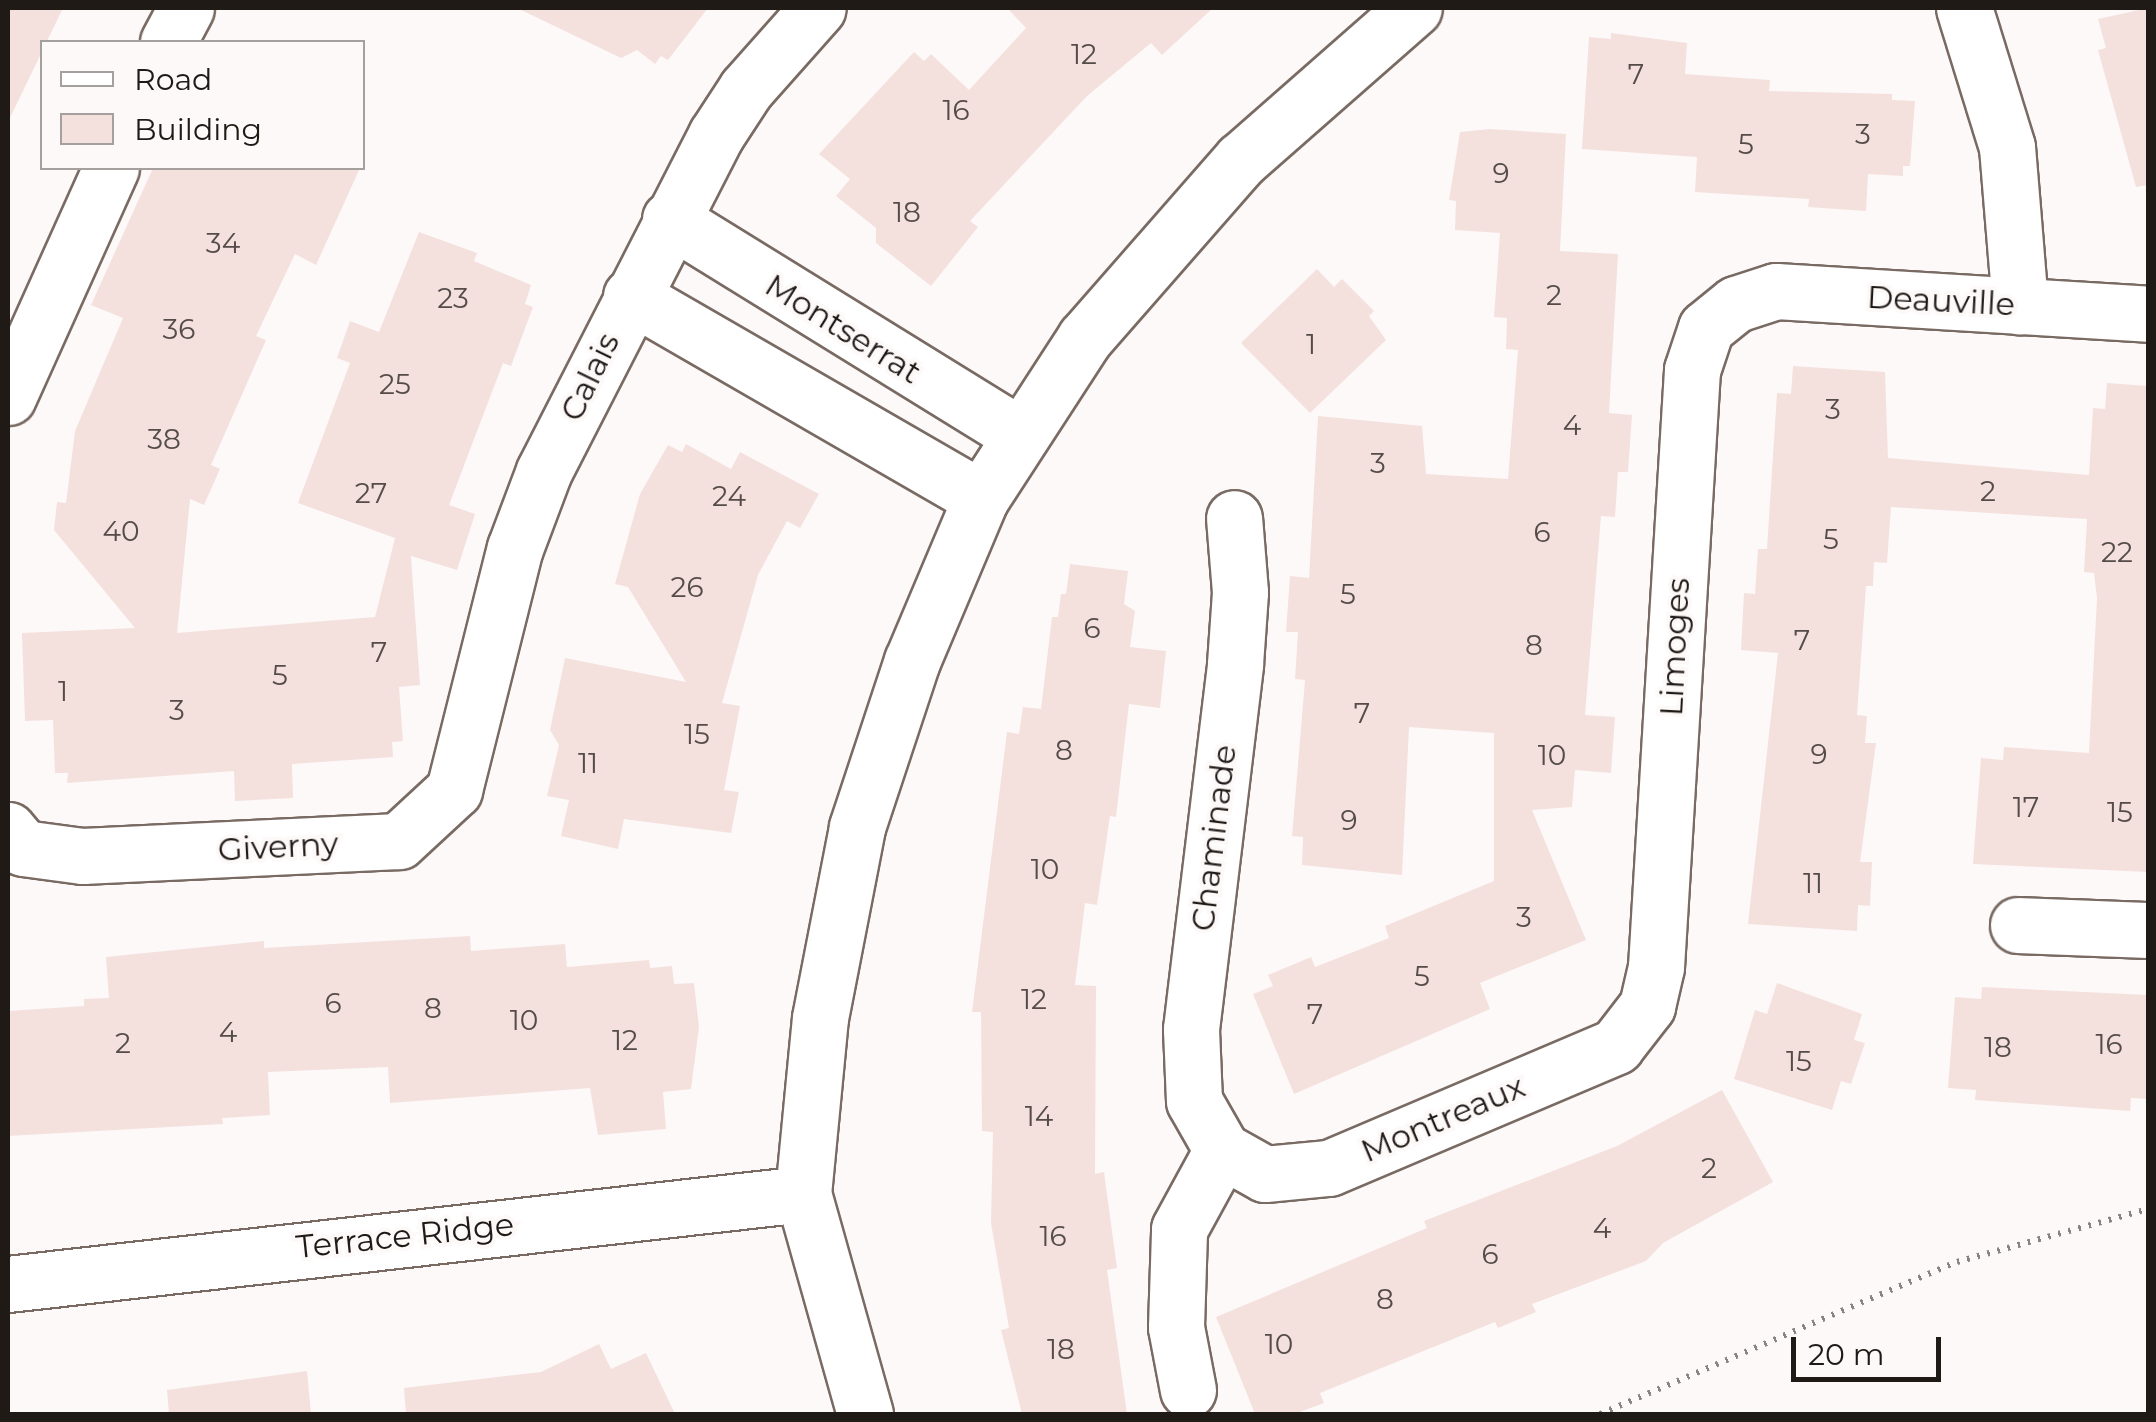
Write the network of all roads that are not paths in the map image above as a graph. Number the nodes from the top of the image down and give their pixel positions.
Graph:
1 (186, 8) edge
2 (818, 8) edge
3 (1414, 8) edge
4 (1964, 8) edge
5 (169, 40) edge
6 (110, 170) edge
7 (670, 219) junction
8 (631, 296) junction
9 (1736, 304) joint
10 (2020, 306) junction
11 (816, 312) junction
12 (2148, 314) edge
13 (779, 377) junction
14 (8, 397) edge
15 (1018, 434) junction
16 (981, 498) junction
17 (1234, 518) dead end
18 (454, 790) joint
19 (13, 851) edge
20 (2018, 924) dead end
21 (2148, 930) edge
22 (1646, 1006) joint
23 (1222, 1150) junction
24 (803, 1194) junction
25 (8, 1284) edge
26 (1188, 1390) dead end
27 (865, 1414) edge

1 - 5 street
2 - 7 street, Calais
3 - 15 street
4 - 10 street
6 - 14 street
7 - 8 street, Calais
7 - 11 street, Montserrat
8 - 13 street
8 - 18 street, Calais
9 - 10 street, Deauville
9 - 22 street, Limoges
10 - 12 street, Deauville
11 - 13 street
11 - 15 street, Montserrat
13 - 16 street
15 - 16 street
16 - 24 street
17 - 23 street, Chaminade
18 - 19 street, Giverny
20 - 21 street
22 - 23 street, Montreaux
23 - 26 street
24 - 25 street, Terrace Ridge
24 - 27 street

